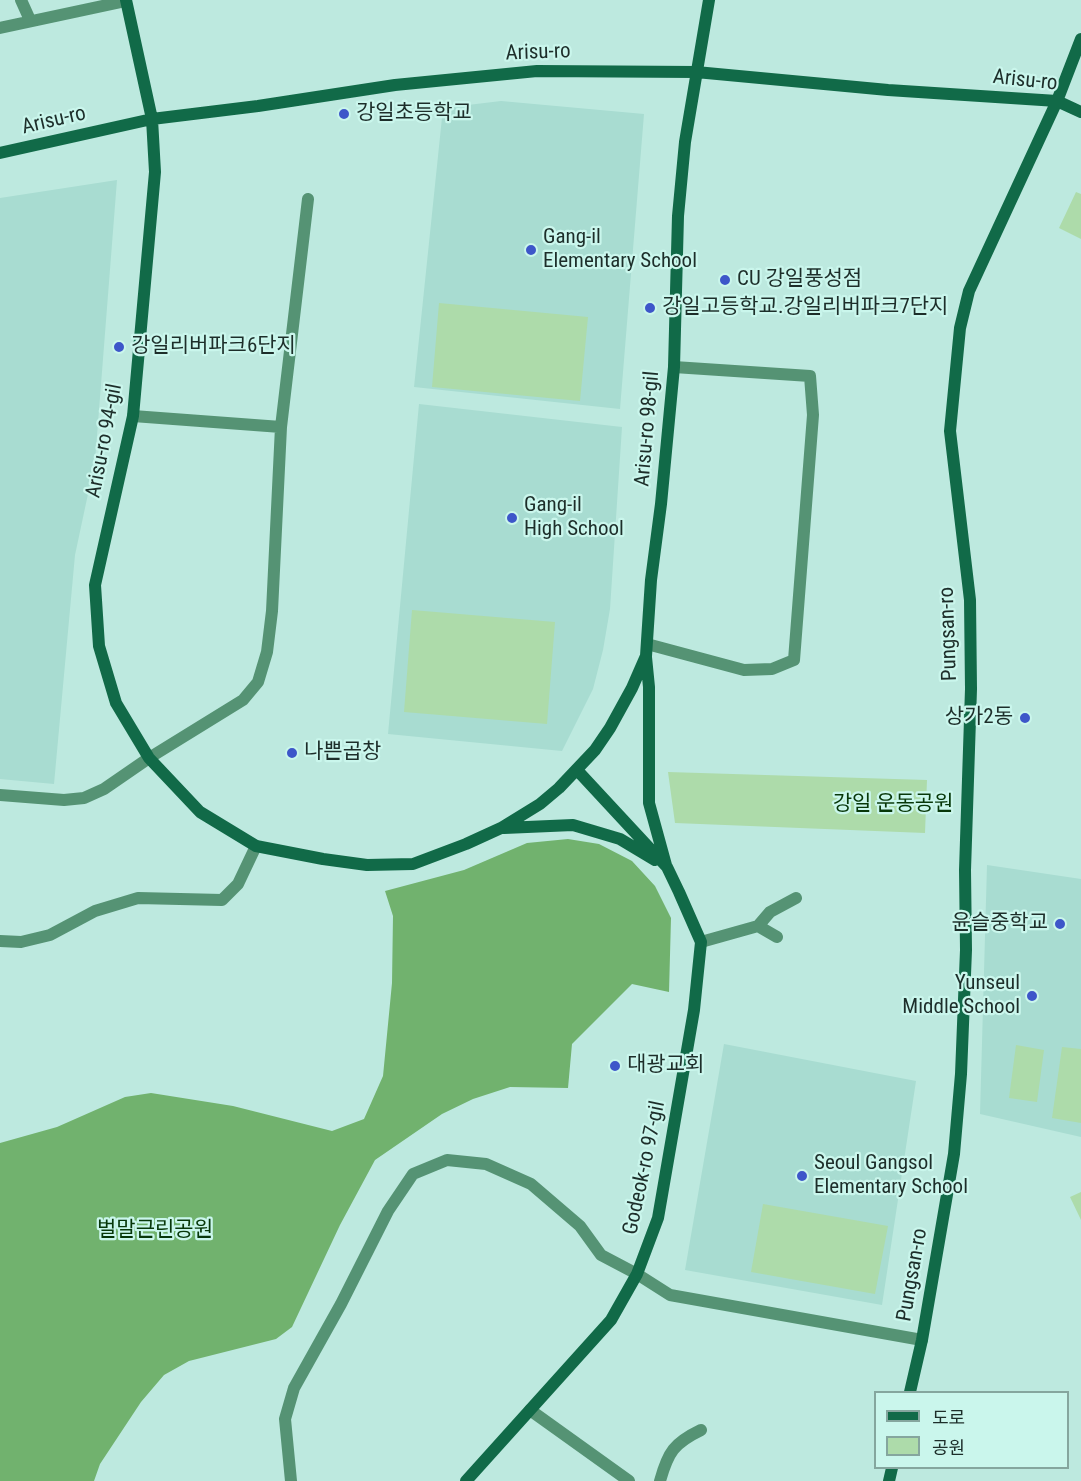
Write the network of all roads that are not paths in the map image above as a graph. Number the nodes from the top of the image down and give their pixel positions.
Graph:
1 (21, 0) edge
2 (709, 0) edge
3 (126, 1) edge
4 (30, 20) junction
5 (0, 28) edge
6 (1081, 39) edge
7 (696, 72) junction
8 (1057, 101) junction
9 (1081, 112) edge
10 (153, 119) junction
11 (0, 153) edge
12 (308, 199) dead end
13 (674, 367) junction
14 (133, 416) junction
15 (281, 427) junction
16 (646, 650) junction
17 (148, 758) junction
18 (577, 770) junction
19 (0, 795) edge
20 (501, 828) junction
21 (256, 846) junction
22 (667, 867) junction
23 (796, 898) dead end
24 (758, 926) junction
25 (777, 937) dead end
26 (0, 941) edge
27 (701, 942) junction
28 (637, 1274) junction
29 (921, 1340) junction
30 (910, 1391) edge
31 (530, 1410) junction
32 (701, 1430) dead end
33 (291, 1481) edge
34 (466, 1481) edge
35 (629, 1481) edge
36 (660, 1481) edge

1 - 4 street
2 - 7 street, Arisu-ro 98-gil
3 - 4 street
3 - 10 street, Arisu-ro 94-gil
4 - 5 street
6 - 8 street, Pungsan-ro
7 - 8 street, Arisu-ro
7 - 10 street, Arisu-ro
7 - 13 street, Arisu-ro 98-gil
8 - 9 street, Arisu-ro
8 - 29 street, Pungsan-ro
10 - 11 street, Arisu-ro
10 - 14 street, Arisu-ro 94-gil
12 - 15 street
13 - 16 street, Arisu-ro 98-gil
13 - 16 street
14 - 15 street
14 - 17 street, Arisu-ro 94-gil
15 - 17 street
16 - 18 street, Arisu-ro 98-gil
16 - 22 street
17 - 19 street
17 - 21 street, Arisu-ro 94-gil
18 - 20 street, Arisu-ro 94-gil
18 - 22 street
20 - 21 street, Arisu-ro 94-gil
20 - 22 street
21 - 26 street
22 - 27 street
23 - 24 street
24 - 25 street
24 - 27 street
27 - 28 street, Godeok-ro 97-gil
28 - 29 street
28 - 31 street, Godeok-ro 97-gil
28 - 33 street
29 - 30 street, Pungsan-ro
31 - 34 street, Godeok-ro 97-gil
31 - 35 street
32 - 36 street

